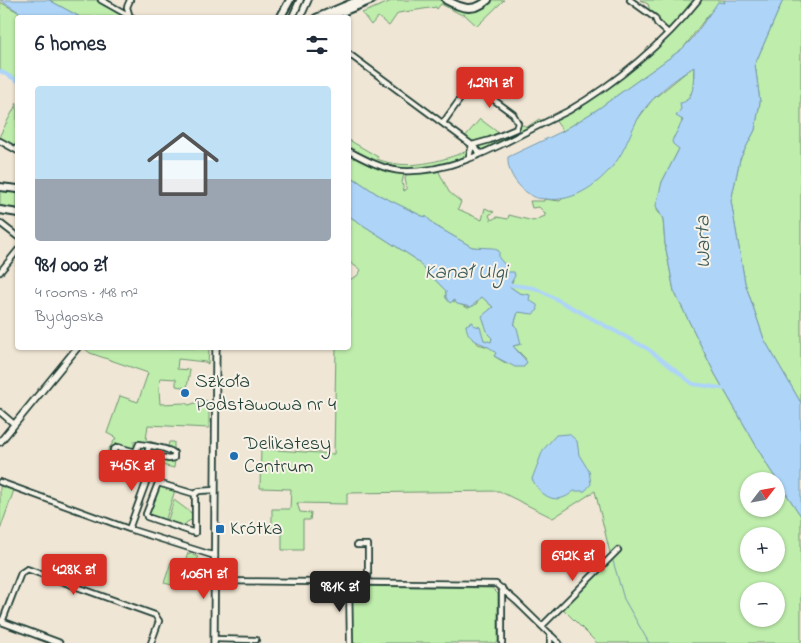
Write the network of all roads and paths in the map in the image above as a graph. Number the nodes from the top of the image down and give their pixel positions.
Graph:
1 (101, 0) edge
2 (130, 0) edge
3 (290, 0) edge
4 (300, 0) edge
5 (308, 0) edge
6 (359, 0) edge
7 (372, 0) edge
8 (446, 0) edge
9 (453, 0) edge
10 (488, 0) edge
11 (630, 0) edge
12 (698, 0) edge
13 (462, 7) junction
14 (128, 15) edge
15 (131, 15) edge
16 (282, 15) edge
17 (293, 15) edge
18 (301, 15) edge
19 (329, 15) edge
20 (668, 33) junction
21 (351, 55) edge
22 (444, 123) junction
23 (0, 141) edge
24 (472, 144) junction
25 (15, 149) edge
26 (351, 152) edge
27 (480, 153) junction
28 (468, 158) junction
29 (0, 187) edge
30 (15, 189) edge
31 (0, 210) edge
32 (15, 212) edge
33 (0, 223) edge
34 (15, 235) edge
35 (15, 254) edge
36 (0, 272) edge
37 (75, 350) edge
38 (216, 350) edge
39 (0, 412) edge
40 (14, 424) junction
41 (0, 442) edge
42 (149, 446) junction
43 (136, 452) junction
44 (132, 460) junction
45 (148, 477) junction
46 (0, 482) edge
47 (158, 483) junction
48 (215, 490) junction
49 (196, 494) junction
50 (129, 529) junction
51 (357, 545) dead end
52 (618, 550) dead end
53 (215, 556) junction
54 (214, 581) junction
55 (349, 583) junction
56 (368, 583) junction
57 (502, 588) junction
58 (1, 622) edge
59 (542, 626) junction
60 (550, 634) junction
61 (256, 640) dead end
62 (214, 641) edge
63 (52, 642) edge
64 (59, 643) edge
65 (151, 643) edge
66 (350, 643) edge
67 (502, 643) edge
68 (550, 643) edge
69 (559, 643) edge

1 - 14 street
2 - 15 street
3 - 16 main road
4 - 17 street
5 - 18 street
6 - 19 main road
7 - 19 main road
8 - 13 main road
9 - 13 main road
10 - 13 main road
11 - 20 street
12 - 20 street
20 - 27 street
21 - 22 street
22 - 24 street
22 - 24 street
23 - 25 street
24 - 27 street
24 - 28 street
26 - 28 street
27 - 28 street
29 - 30 main road
31 - 32 main road
33 - 34 street
35 - 36 street
37 - 40 street
38 - 48 street
39 - 40 street
40 - 41 street
42 - 42 street
42 - 43 street
43 - 44 street
43 - 44 street
44 - 45 street
45 - 47 street
45 - 50 street
46 - 50 street
47 - 49 street
47 - 49 street
48 - 49 street
48 - 53 street
50 - 53 street
51 - 56 street
52 - 59 street
53 - 54 street
54 - 55 street
54 - 62 street
55 - 56 street
55 - 66 street
56 - 57 street
57 - 59 street
57 - 67 street
58 - 63 street
58 - 65 street
59 - 60 street
60 - 68 street
60 - 69 street
61 - 62 street
63 - 64 street

